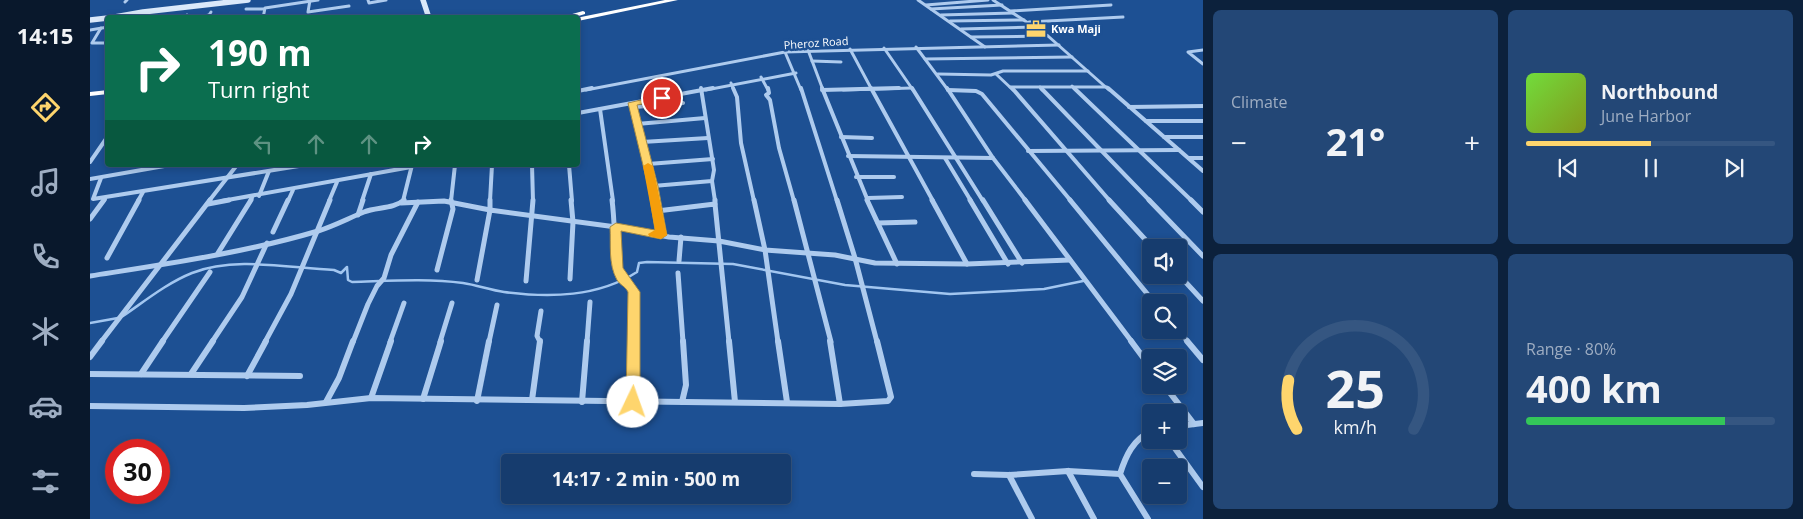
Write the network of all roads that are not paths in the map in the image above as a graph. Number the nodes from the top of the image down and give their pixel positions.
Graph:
1 (248, 0) edge
2 (318, 0) edge
3 (368, 0) edge
4 (386, 0) edge
5 (423, 0) edge
6 (647, 0) edge
7 (675, 0) edge
8 (918, 0) edge
9 (988, 0) edge
10 (993, 0) edge
11 (1000, 0) edge
12 (238, 1) edge
13 (310, 1) edge
14 (926, 5) junction
15 (1002, 5) junction
16 (1111, 5) dead end
17 (349, 6) dead end
18 (264, 8) junction
19 (931, 8) junction
20 (246, 9) dead end
21 (149, 12) edge
22 (1012, 12) junction
23 (132, 15) edge
24 (263, 15) edge
25 (429, 15) edge
26 (575, 15) edge
27 (940, 15) junction
28 (1123, 17) dead end
29 (105, 18) edge
30 (580, 19) edge
31 (90, 20) edge
32 (950, 21) junction
33 (1026, 21) junction
34 (105, 27) edge
35 (1036, 27) junction
36 (101, 28) junction
37 (960, 29) junction
38 (90, 30) edge
39 (970, 36) junction
40 (1048, 36) junction
41 (105, 43) edge
42 (1059, 45) junction
43 (916, 47) junction
44 (979, 47) junction
45 (985, 47) junction
46 (884, 48) junction
47 (850, 49) junction
48 (808, 50) junction
49 (1203, 50) edge
50 (785, 52) junction
51 (1073, 57) junction
52 (988, 58) junction
53 (925, 59) junction
54 (812, 61) junction
55 (841, 62) dead end
56 (1202, 63) edge
57 (1089, 71) junction
58 (796, 73) junction
59 (938, 74) junction
60 (996, 74) junction
61 (761, 78) junction
62 (731, 83) junction
63 (1072, 86) junction
64 (1010, 87) junction
65 (1040, 87) junction
66 (1107, 87) junction
67 (701, 88) junction
68 (912, 88) junction
69 (871, 89) junction
70 (580, 90) edge
71 (822, 90) junction
72 (948, 90) junction
73 (105, 92) edge
74 (90, 94) edge
75 (683, 103) dead end
76 (634, 105) junction
77 (1203, 106) edge
78 (1129, 107) junction
79 (600, 109) junction
80 (580, 113) edge
81 (705, 118) junction
82 (1146, 121) junction
83 (1203, 121) edge
84 (637, 124) junction
85 (1164, 137) junction
86 (1203, 137) edge
87 (708, 138) junction
88 (841, 138) junction
89 (872, 138) dead end
90 (105, 140) edge
91 (642, 142) junction
92 (1065, 150) junction
93 (1138, 150) junction
94 (1179, 150) junction
95 (1028, 151) junction
96 (1104, 151) junction
97 (848, 156) junction
98 (909, 157) junction
99 (712, 158) junction
100 (945, 158) junction
101 (993, 158) junction
102 (1188, 158) junction
103 (1203, 158) edge
104 (956, 159) junction
105 (90, 162) edge
106 (648, 164) junction
107 (159, 167) edge
108 (236, 167) edge
109 (293, 167) edge
110 (406, 167) edge
111 (411, 167) edge
112 (455, 167) edge
113 (492, 167) edge
114 (532, 167) edge
115 (569, 167) edge
116 (269, 171) junction
117 (1203, 171) edge
118 (372, 174) junction
119 (229, 176) junction
120 (856, 177) junction
121 (894, 177) dead end
122 (101, 178) junction
123 (90, 179) edge
124 (712, 181) junction
125 (337, 182) junction
126 (653, 186) junction
127 (294, 190) junction
128 (143, 192) junction
129 (259, 196) junction
130 (902, 197) dead end
131 (106, 198) junction
132 (252, 198) junction
133 (868, 198) junction
134 (418, 202) junction
135 (451, 202) junction
136 (208, 204) junction
137 (401, 204) junction
138 (715, 204) junction
139 (490, 210) junction
140 (657, 211) junction
141 (1203, 212) edge
142 (533, 215) junction
143 (357, 216) junction
144 (90, 219) edge
145 (573, 222) junction
146 (915, 222) dead end
147 (878, 223) junction
148 (616, 227) junction
149 (316, 231) junction
150 (273, 232) dead end
151 (661, 235) junction
152 (681, 237) junction
153 (1145, 239) edge
154 (719, 241) junction
155 (267, 243) junction
156 (764, 250) junction
157 (218, 253) junction
158 (809, 254) junction
159 (1203, 256) edge
160 (108, 258) dead end
161 (855, 258) junction
162 (1070, 260) junction
163 (679, 261) dead end
164 (1022, 263) junction
165 (896, 264) junction
166 (967, 264) junction
167 (1008, 264) junction
168 (160, 265) junction
169 (438, 270) dead end
170 (210, 272) dead end
171 (678, 273) dead end
172 (90, 276) edge
173 (570, 279) dead end
174 (477, 280) dead end
175 (526, 281) dead end
176 (1187, 284) edge
177 (1147, 294) edge
178 (1203, 301) edge
179 (590, 302) dead end
180 (404, 303) dead end
181 (452, 303) dead end
182 (497, 305) dead end
183 (540, 311) dead end
184 (1186, 339) edge
185 (1142, 356) edge
186 (90, 357) edge
187 (1203, 360) edge
188 (90, 374) edge
189 (141, 374) junction
190 (191, 374) junction
191 (247, 376) junction
192 (300, 376) dead end
193 (1171, 394) edge
194 (371, 398) junction
195 (423, 399) junction
196 (532, 400) junction
197 (477, 401) junction
198 (326, 402) junction
199 (582, 402) junction
200 (633, 402) junction
201 (682, 402) junction
202 (735, 402) junction
203 (787, 402) junction
204 (840, 404) junction
205 (90, 406) edge
206 (1203, 423) edge
207 (1194, 424) junction
208 (1187, 425) edge
209 (1142, 435) edge
210 (1176, 449) edge
211 (1068, 471) junction
212 (974, 474) dead end
213 (1120, 474) junction
214 (1009, 475) junction
215 (1203, 487) edge
216 (1032, 519) edge
217 (1094, 519) edge
218 (1148, 519) edge

1 - 12 main road
2 - 13 street
3 - 4 street
5 - 25 main road
6 - 26 highway
7 - 30 highway
8 - 14 street
9 - 14 street
10 - 11 street
10 - 15 street
12 - 21 main road
13 - 17 street
13 - 18 street
14 - 19 street
15 - 19 street
15 - 22 street
16 - 22 street
18 - 20 street
18 - 24 street
19 - 27 street
21 - 23 main road
22 - 27 street
22 - 33 street
27 - 32 street
28 - 33 street
29 - 31 main road
32 - 33 street
32 - 37 street
33 - 35 street
34 - 36 street
35 - 37 street
35 - 40 street
36 - 38 street
36 - 41 street
37 - 39 street
39 - 40 street
39 - 45 street
40 - 42 street
42 - 45 street, Pheroz Road
42 - 51 street
43 - 44 street, Pheroz Road
43 - 46 street, Pheroz Road
43 - 53 street
44 - 45 street, Pheroz Road
44 - 52 street
46 - 47 street, Pheroz Road
46 - 68 street
47 - 48 street, Pheroz Road
47 - 69 street
48 - 50 street, Pheroz Road
48 - 54 street
49 - 56 street
50 - 58 street
50 - 70 street, Pheroz Road
51 - 52 street
51 - 57 street
52 - 53 street
53 - 59 street
54 - 55 street
54 - 71 street
57 - 60 street
57 - 66 street
58 - 61 street
58 - 161 street
59 - 60 street
59 - 72 street
60 - 64 street
61 - 62 street
61 - 158 street
62 - 67 street
62 - 156 street
63 - 65 street
63 - 66 street
63 - 93 street
64 - 65 street
64 - 92 street
65 - 96 street
66 - 78 street
67 - 76 street
67 - 81 street
68 - 69 street
68 - 104 street
69 - 71 street
69 - 98 street
71 - 88 street
72 - 95 street
72 - 101 street
73 - 74 highway
75 - 76 street
76 - 79 street
76 - 84 street
77 - 78 street
78 - 82 street
79 - 80 street
79 - 148 street
81 - 84 street
81 - 87 street
82 - 83 street
82 - 85 street
84 - 91 street
85 - 86 street
85 - 94 street
87 - 91 street
87 - 99 street
88 - 89 street
88 - 97 street
90 - 105 street
91 - 106 street
92 - 95 street
92 - 96 street
92 - 153 street
93 - 94 street
93 - 96 street
93 - 141 street
94 - 102 street
95 - 177 street
96 - 159 street
97 - 98 street
97 - 120 street
98 - 100 street
98 - 166 street
99 - 106 street
99 - 124 street
100 - 104 street
100 - 167 street
101 - 104 street
101 - 162 street
102 - 103 street
102 - 117 street
104 - 164 street
106 - 126 street
107 - 122 street
108 - 119 street
109 - 116 street
110 - 118 street
111 - 137 street
112 - 135 street
113 - 139 street
114 - 142 street
115 - 145 street
116 - 119 street
116 - 129 street
118 - 125 street
118 - 143 street
119 - 128 street
119 - 136 street
120 - 121 street
120 - 133 street
122 - 123 street
122 - 131 street
124 - 126 street
124 - 138 street
125 - 127 street
125 - 149 street
126 - 140 street
127 - 129 street
127 - 150 street
128 - 131 street
128 - 160 street
129 - 132 street
130 - 133 street
131 - 144 street
132 - 136 street
132 - 157 street
133 - 147 street
134 - 135 street
134 - 137 street
134 - 198 street
135 - 139 street
135 - 169 street
136 - 168 street
137 - 143 street
138 - 140 street
138 - 154 street
139 - 142 street
139 - 174 street
140 - 151 street
142 - 145 street
142 - 175 street
143 - 149 street
145 - 148 street
145 - 173 street
146 - 147 street
147 - 165 street
148 - 151 street
148 - 200 street
149 - 155 street
149 - 191 street
151 - 152 street
152 - 154 street
152 - 163 street
154 - 156 street
154 - 202 street
155 - 157 street
155 - 190 street
156 - 158 street
156 - 203 street
157 - 168 street
158 - 161 street
158 - 204 street
161 - 165 street
161 - 204 street
162 - 164 street
162 - 185 street
164 - 167 street
165 - 166 street
166 - 167 street
168 - 172 street
168 - 186 street
170 - 189 street
171 - 201 street
176 - 178 street
179 - 199 street
180 - 194 street
181 - 195 street
182 - 197 street
183 - 196 street
184 - 187 street
188 - 189 street
189 - 190 street
190 - 191 street
191 - 192 street
193 - 207 street
194 - 195 street
194 - 198 street
195 - 197 street
196 - 197 street
196 - 199 street
198 - 205 street
199 - 200 street
200 - 201 street
201 - 202 street
202 - 203 street
203 - 204 street
206 - 207 street
207 - 208 street
209 - 213 street
210 - 215 street
211 - 213 street
211 - 214 street
211 - 217 street
212 - 214 street
213 - 218 street
214 - 216 street

